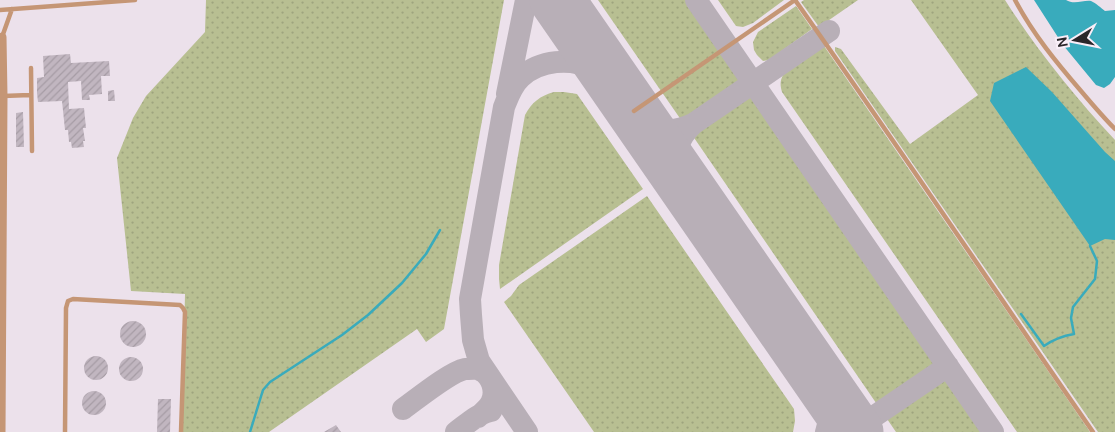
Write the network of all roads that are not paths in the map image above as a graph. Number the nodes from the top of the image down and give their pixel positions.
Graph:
1 (135, 0) edge
2 (1015, 0) edge
3 (105, 2) edge
4 (12, 9) junction
5 (0, 10) edge
6 (1, 35) edge
7 (31, 68) dead end
8 (30, 95) junction
9 (3, 96) junction
10 (634, 110) dead end
11 (1115, 129) edge
12 (32, 151) dead end
13 (1, 269) edge
14 (1, 432) edge
15 (65, 432) edge
16 (181, 432) edge
17 (1093, 432) edge

1 - 3 lane
2 - 11 lane
3 - 4 lane
4 - 5 lane
4 - 6 lane
6 - 9 street
7 - 8 lane
8 - 9 lane
8 - 12 lane
9 - 13 street
10 - 17 lane
13 - 14 street
15 - 16 lane

